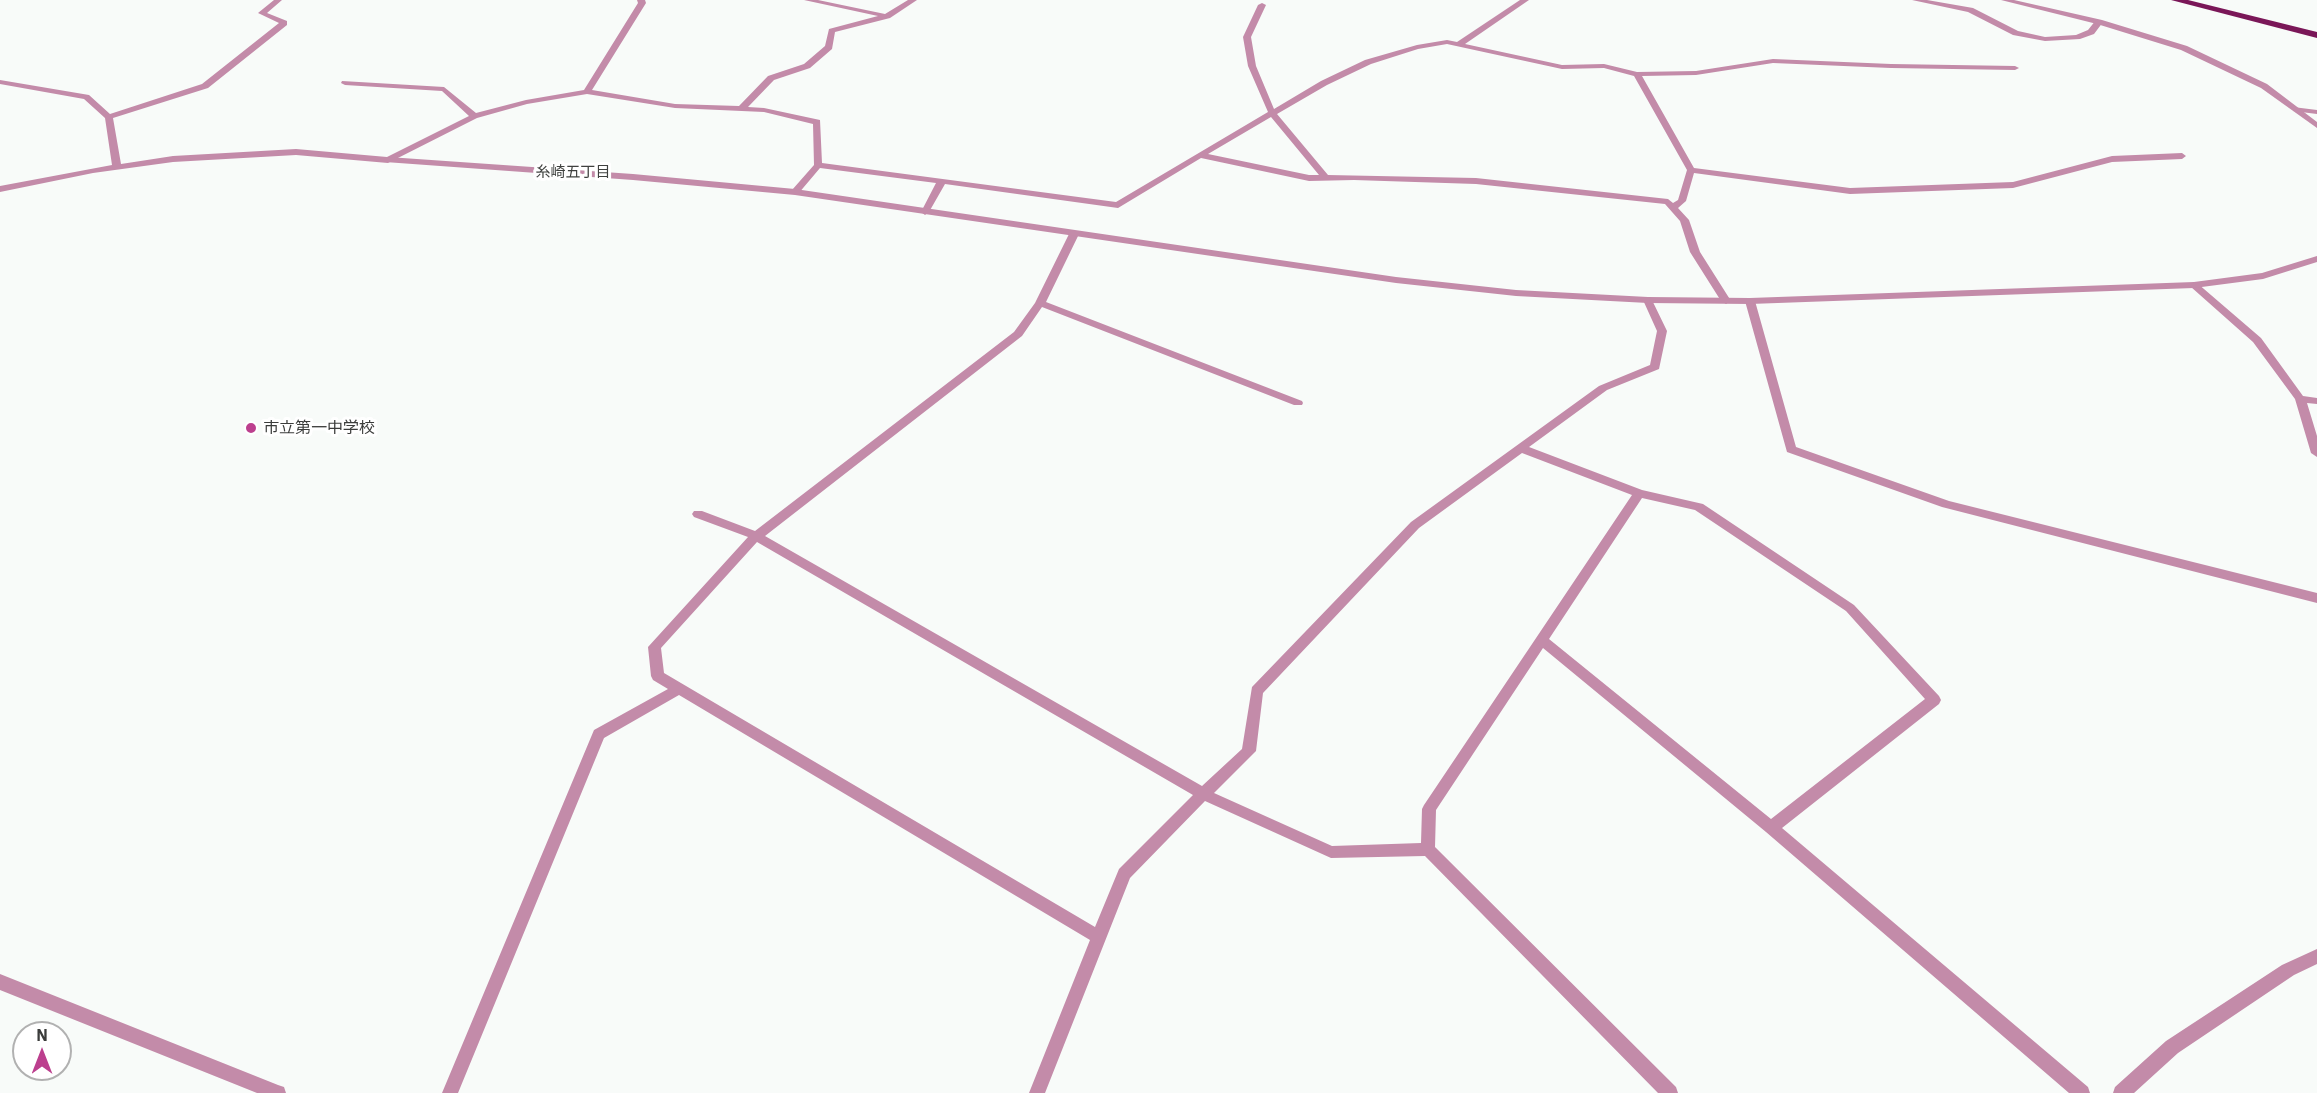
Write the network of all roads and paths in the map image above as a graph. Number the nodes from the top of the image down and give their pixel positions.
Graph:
1 (278, 0) edge
2 (641, 0) edge
3 (808, 0) edge
4 (913, 0) edge
5 (1526, 0) edge
6 (1916, 0) edge
7 (2005, 0) edge
8 (2176, 0) edge
9 (1262, 4) dead end
10 (886, 16) junction
11 (2099, 22) junction
12 (2317, 36) edge
13 (1459, 44) junction
14 (2015, 68) dead end
15 (1637, 74) junction
16 (0, 82) edge
17 (345, 83) dead end
18 (587, 92) junction
19 (741, 109) junction
20 (2296, 110) junction
21 (2317, 112) edge
22 (1272, 113) junction
23 (474, 116) junction
24 (109, 117) junction
25 (2317, 126) edge
26 (1200, 155) junction
27 (2182, 156) dead end
28 (388, 160) junction
29 (818, 165) junction
30 (117, 167) junction
31 (1691, 170) junction
32 (1326, 177) junction
33 (941, 183) junction
34 (0, 189) edge
35 (795, 192) junction
36 (1673, 207) junction
37 (925, 212) junction
38 (1074, 234) junction
39 (2317, 259) edge
40 (2194, 285) junction
41 (1647, 300) junction
42 (1726, 301) junction
43 (1750, 301) junction
44 (1040, 303) junction
45 (2300, 399) junction
46 (2317, 401) edge
47 (1298, 403) dead end
48 (1520, 448) junction
49 (2317, 453) edge
50 (1639, 493) junction
51 (698, 514) dead end
52 (756, 536) junction
53 (2317, 598) edge
54 (1542, 640) junction
55 (679, 688) junction
56 (1203, 794) junction
57 (1772, 828) junction
58 (1428, 849) junction
59 (1100, 936) junction
60 (2317, 956) edge
61 (0, 982) edge
62 (278, 1093) edge
63 (450, 1093) edge
64 (1037, 1093) edge
65 (1670, 1093) edge
66 (2082, 1093) edge
67 (2121, 1093) edge

1 - 24 street
2 - 18 street
3 - 10 street
4 - 10 street
5 - 13 street
6 - 11 street
7 - 11 street
8 - 12 highway
9 - 22 street
10 - 19 street
11 - 20 street
13 - 15 street
13 - 22 street
14 - 15 street
15 - 31 street
16 - 24 street
17 - 23 street
18 - 19 street
18 - 23 street
19 - 29 street
20 - 21 street
20 - 25 street
22 - 26 street
22 - 32 street
23 - 28 street
24 - 30 street
26 - 32 street
26 - 33 street
27 - 31 street
28 - 30 street
28 - 35 street
29 - 33 street
29 - 35 street
30 - 34 street
31 - 36 street
32 - 36 street
33 - 37 street
35 - 37 street
36 - 42 street
37 - 38 street
38 - 41 street
38 - 44 street
39 - 40 street
40 - 43 street
40 - 45 street
41 - 42 street
41 - 48 street
42 - 43 street
43 - 53 street
44 - 47 street
44 - 52 street
45 - 46 street
45 - 49 street
48 - 50 street
48 - 56 street
50 - 54 street
50 - 57 street
51 - 52 street
52 - 55 street
52 - 56 street
54 - 57 street
54 - 58 street
55 - 59 street
55 - 63 street
56 - 58 street
56 - 59 street
57 - 66 street
58 - 65 street
59 - 64 street
60 - 67 street
61 - 62 street

